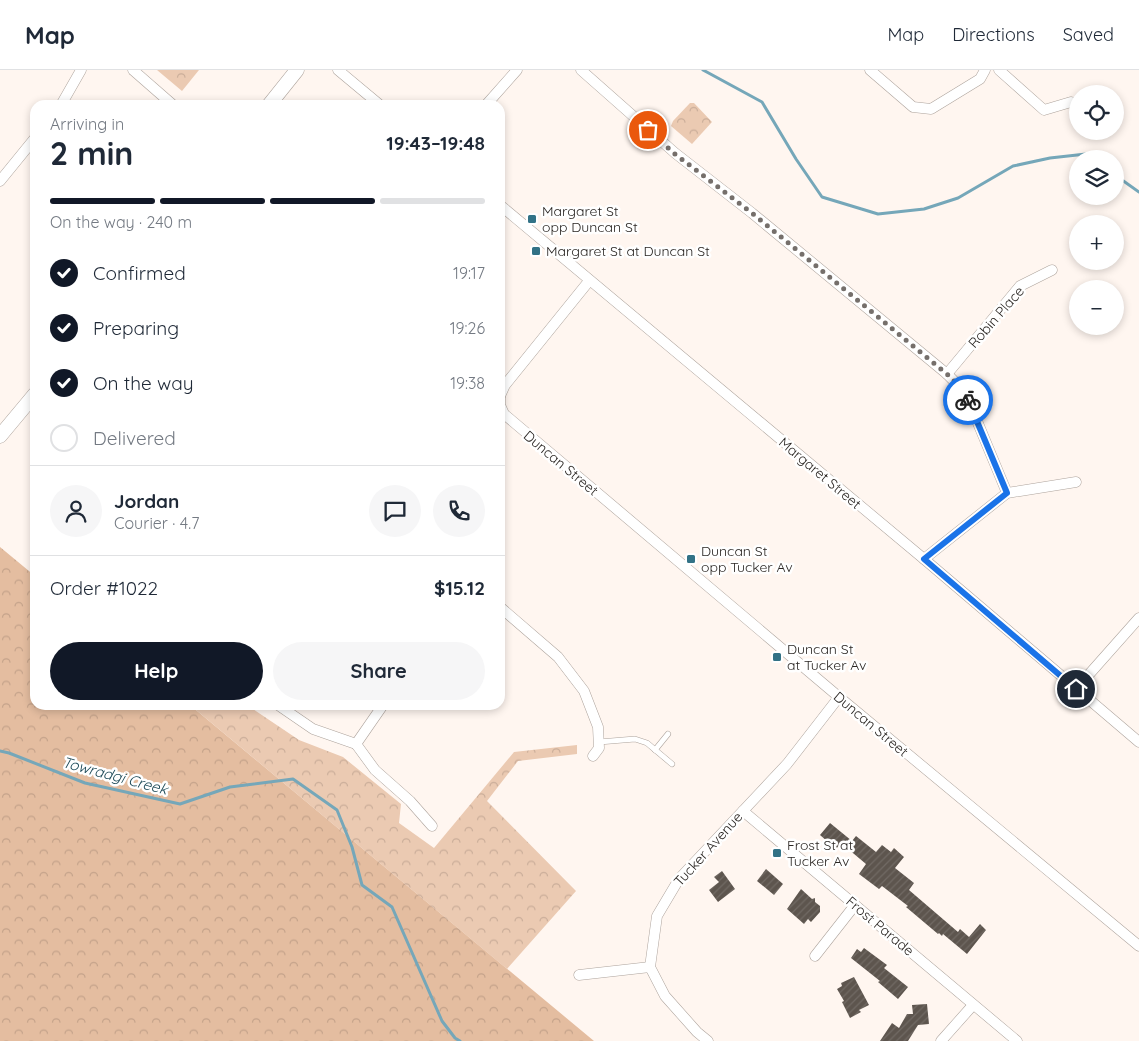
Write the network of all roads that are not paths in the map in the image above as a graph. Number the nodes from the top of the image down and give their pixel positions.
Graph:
1 (80, 70) edge
2 (133, 70) edge
3 (297, 70) edge
4 (338, 70) edge
5 (517, 70) edge
6 (581, 70) edge
7 (870, 70) edge
8 (985, 70) edge
9 (999, 70) edge
10 (63, 100) edge
11 (167, 100) edge
12 (273, 100) edge
13 (374, 100) edge
14 (490, 100) edge
15 (1069, 103) edge
16 (30, 144) edge
17 (0, 181) edge
18 (505, 209) edge
19 (1052, 270) dead end
20 (589, 281) junction
21 (947, 374) junction
22 (505, 385) edge
23 (30, 400) edge
24 (505, 415) edge
25 (0, 436) edge
26 (1076, 482) dead end
27 (1007, 493) junction
28 (924, 559) junction
29 (505, 611) edge
30 (1139, 618) edge
31 (1076, 689) junction
32 (839, 697) junction
33 (285, 710) edge
34 (380, 710) edge
35 (668, 734) dead end
36 (599, 742) junction
37 (1139, 742) edge
38 (356, 744) junction
39 (655, 750) junction
40 (593, 756) dead end
41 (672, 764) dead end
42 (742, 811) junction
43 (432, 826) dead end
44 (856, 905) junction
45 (1139, 946) edge
46 (815, 956) dead end
47 (650, 967) junction
48 (579, 975) dead end
49 (973, 1004) junction
50 (708, 1041) edge
51 (941, 1041) edge
52 (1017, 1041) edge

1 - 10 street
2 - 11 street
3 - 12 main road
4 - 13 street
5 - 14 street
6 - 21 street
7 - 8 street
9 - 15 street
16 - 17 street
18 - 20 street, Margaret Street
19 - 21 street, Robin Place
20 - 22 street, Duncan Street
20 - 28 street, Margaret Street
21 - 27 street
23 - 25 main road
24 - 32 street, Duncan Street
26 - 27 street
27 - 28 street
28 - 31 street, Margaret Street
29 - 36 street
30 - 31 street
31 - 37 street, Margaret Street
32 - 42 street, Tucker Avenue
32 - 45 street, Duncan Street
33 - 38 street
34 - 38 street
35 - 39 lane
36 - 39 lane
36 - 40 street
38 - 43 street
39 - 41 lane
42 - 44 street, Frost Parade
42 - 47 street, Tucker Avenue
44 - 46 street
44 - 49 street, Frost Parade
47 - 48 street
47 - 50 street
49 - 51 street
49 - 52 street, Frost Parade

